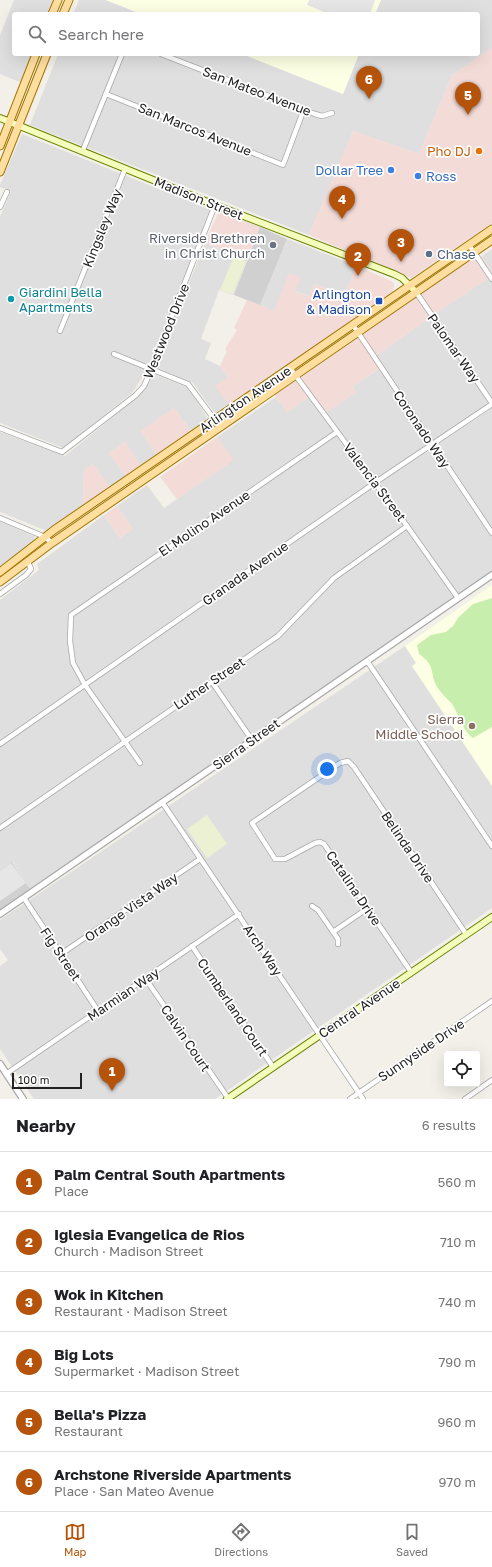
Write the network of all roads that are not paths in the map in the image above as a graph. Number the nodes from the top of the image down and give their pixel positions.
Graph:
1 (58, 0) edge
2 (69, 0) edge
3 (53, 12) edge
4 (65, 12) edge
5 (35, 56) edge
6 (46, 56) edge
7 (121, 56) edge
8 (166, 56) edge
9 (106, 94) junction
10 (304, 110) junction
11 (332, 114) dead end
12 (0, 118) edge
13 (10, 122) junction
14 (19, 125) junction
15 (0, 146) edge
16 (83, 150) junction
17 (125, 169) junction
18 (0, 172) edge
19 (7, 192) dead end
20 (216, 205) junction
21 (0, 208) edge
22 (492, 229) edge
23 (492, 240) edge
24 (469, 245) junction
25 (474, 252) junction
26 (492, 279) edge
27 (409, 286) junction
28 (416, 292) junction
29 (356, 328) junction
30 (60, 331) dead end
31 (114, 354) dead end
32 (290, 368) junction
33 (151, 370) junction
34 (295, 376) junction
35 (492, 404) edge
36 (215, 419) junction
37 (220, 427) junction
38 (0, 428) edge
39 (337, 432) junction
40 (432, 446) junction
41 (376, 482) junction
42 (0, 518) edge
43 (407, 526) junction
44 (492, 533) edge
45 (45, 537) junction
46 (52, 543) junction
47 (28, 562) junction
48 (0, 572) edge
49 (492, 575) edge
50 (0, 582) edge
51 (0, 594) edge
52 (458, 598) junction
53 (367, 661) junction
54 (212, 682) junction
55 (85, 684) junction
56 (252, 740) junction
57 (124, 742) junction
58 (0, 744) edge
59 (348, 761) joint
60 (140, 763) dead end
61 (162, 802) junction
62 (0, 828) edge
63 (492, 846) edge
64 (200, 859) junction
65 (24, 898) junction
66 (312, 906) dead end
67 (368, 908) junction
68 (0, 914) edge
69 (239, 914) junction
70 (492, 917) edge
71 (333, 932) junction
72 (466, 934) junction
73 (338, 944) dead end
74 (192, 946) junction
75 (61, 954) junction
76 (411, 972) junction
77 (145, 978) junction
78 (492, 1002) edge
79 (98, 1010) junction
80 (320, 1035) junction
81 (0, 1064) edge
82 (273, 1067) junction
83 (6, 1074) junction
84 (492, 1080) edge
85 (359, 1093) junction
86 (23, 1099) edge
87 (227, 1099) edge
88 (350, 1099) edge
89 (363, 1099) edge
90 (465, 1099) edge

1 - 3 main road
2 - 4 main road
5 - 13 main road
6 - 14 main road
7 - 9 street
8 - 10 street, San Mateo Avenue
9 - 10 street, San Marcos Avenue
9 - 16 street
10 - 11 street, San Mateo Avenue
12 - 13 main road, Madison Street
13 - 14 main road, Madison Street
13 - 15 main road
14 - 16 main road, Madison Street
14 - 18 main road
16 - 17 main road, Madison Street
17 - 20 main road, Madison Street
17 - 30 street, Kingsley Way
19 - 21 street
20 - 27 main road, Madison Street
20 - 33 street, Westwood Drive
22 - 24 main road, Arlington Avenue
23 - 25 main road, Arlington Avenue
24 - 25 street
24 - 27 main road, Arlington Avenue
25 - 26 street
25 - 28 main road, Arlington Avenue
27 - 28 main road, Madison Street
27 - 29 main road, Arlington Avenue
28 - 29 main road, Arlington Avenue
28 - 35 street, Palomar Way
29 - 32 main road, Arlington Avenue
29 - 34 main road, Arlington Avenue
29 - 40 street, Coronado Way
31 - 33 street
32 - 34 street, Valencia Street
32 - 36 main road, Arlington Avenue
33 - 36 street
33 - 38 street, Westwood Drive
34 - 37 main road, Arlington Avenue
34 - 39 street, Valencia Street
35 - 40 street, Granada Avenue
36 - 37 street
36 - 45 main road, Arlington Avenue
37 - 46 main road, Arlington Avenue
39 - 41 street, Valencia Street
39 - 55 street, El Molino Avenue
40 - 41 street, Granada Avenue
40 - 44 street, Coronado Way
41 - 43 street, Valencia Street
41 - 55 street, Granada Avenue
42 - 45 street
43 - 52 street, Valencia Street
43 - 54 street, Luther Street
45 - 46 street
45 - 48 main road, Arlington Avenue
46 - 47 main road, Arlington Avenue
47 - 50 main road, Arlington Avenue
47 - 51 street
49 - 52 street, Sierra Street
52 - 53 street, Sierra Street
53 - 56 street, Sierra Street
53 - 63 street
54 - 56 street
54 - 57 street, Luther Street
55 - 57 street
55 - 58 street, Granada Avenue
56 - 61 street, Sierra Street
57 - 60 street
57 - 62 street, Luther Street
59 - 67 street, Catalina Drive
59 - 72 street, Belinda Drive
61 - 64 street, Arch Way
61 - 65 street, Sierra Street
64 - 69 street, Arch Way
64 - 75 street, Orange Vista Way
65 - 68 street, Sierra Street
65 - 75 street, Fig Street
66 - 71 street
67 - 71 street
67 - 76 street, Catalina Drive
69 - 74 street, Marmian Way
69 - 80 street, Arch Way
70 - 72 main road, Central Avenue
71 - 73 street
72 - 76 main road, Central Avenue
74 - 77 street, Marmian Way
74 - 82 street, Cumberland Court
75 - 79 street, Fig Street
76 - 80 main road, Central Avenue
77 - 79 street, Marmian Way
77 - 87 street, Calvin Court
78 - 85 street, Sunnyside Drive
79 - 83 street, Marmian Way
80 - 82 main road, Central Avenue
80 - 85 street, Arch Way
81 - 83 street
82 - 87 main road, Central Avenue
83 - 86 street
84 - 90 street
85 - 88 street, Sunnyside Drive
85 - 89 street, Arch Way

